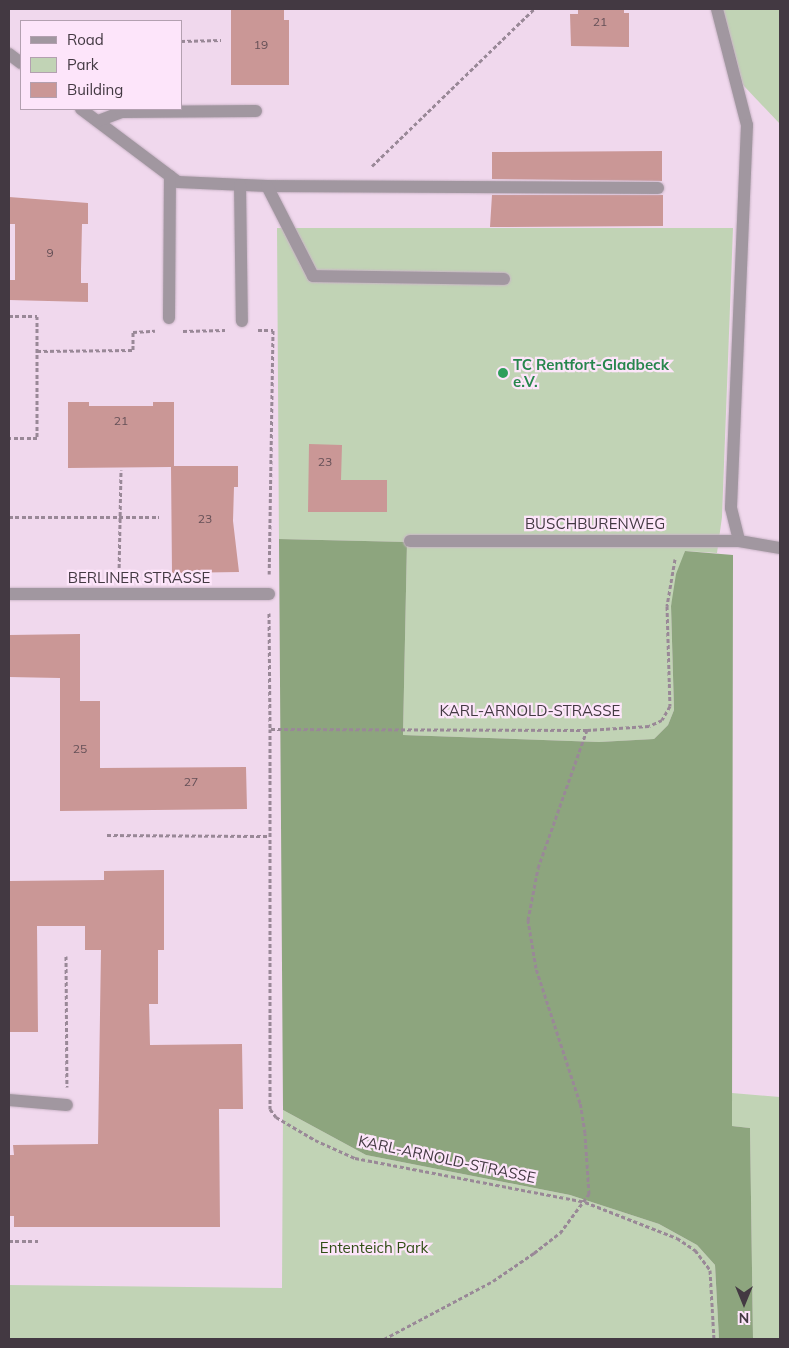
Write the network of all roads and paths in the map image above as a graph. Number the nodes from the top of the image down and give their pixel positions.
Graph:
1 (534, 9) edge
2 (717, 9) edge
3 (221, 40) dead end
4 (182, 41) edge
5 (9, 54) edge
6 (20, 63) edge
7 (82, 110) edge
8 (256, 111) dead end
9 (98, 121) junction
10 (170, 176) junction
11 (240, 185) junction
12 (267, 186) junction
13 (352, 186) junction
14 (658, 188) dead end
15 (504, 279) dead end
16 (9, 316) edge
17 (169, 318) dead end
18 (241, 327) junction
19 (161, 331) dead end
20 (179, 331) dead end
21 (37, 350) junction
22 (9, 438) edge
23 (121, 470) dead end
24 (9, 517) edge
25 (120, 517) junction
26 (159, 517) dead end
27 (410, 540) dead end
28 (688, 540) junction
29 (739, 541) junction
30 (780, 548) edge
31 (9, 594) edge
32 (118, 594) junction
33 (269, 594) junction
34 (270, 729) junction
35 (587, 730) junction
36 (107, 835) dead end
37 (268, 836) junction
38 (66, 956) dead end
39 (9, 1100) edge
40 (67, 1105) joint
41 (585, 1202) junction
42 (9, 1241) edge
43 (38, 1241) dead end
44 (384, 1339) edge
45 (714, 1339) edge

1 - 13 path
2 - 29 street
3 - 4 path
5 - 6 street
7 - 9 street
8 - 9 street
9 - 10 street
10 - 11 street
10 - 17 street
11 - 12 street
11 - 18 street
12 - 13 street
12 - 15 street
13 - 14 street
16 - 21 path
18 - 20 path
18 - 33 path, KARL-ARNOLD-STRASSE
19 - 21 path
21 - 22 path
23 - 25 path
24 - 25 path
25 - 26 path
25 - 32 path
27 - 28 street, BUSCHBURENWEG
28 - 29 street, BUSCHBURENWEG
28 - 35 path, KARL-ARNOLD-STRASSE
29 - 30 street, BUSCHBURENWEG
31 - 32 street, BERLINER STRASSE
32 - 33 street, BERLINER STRASSE
33 - 34 path, KARL-ARNOLD-STRASSE
34 - 35 path, KARL-ARNOLD-STRASSE
34 - 37 path, KARL-ARNOLD-STRASSE
35 - 41 path
36 - 37 path
37 - 41 path, KARL-ARNOLD-STRASSE
38 - 40 path
39 - 40 street
41 - 44 path
41 - 45 path, KARL-ARNOLD-STRASSE
42 - 43 path

